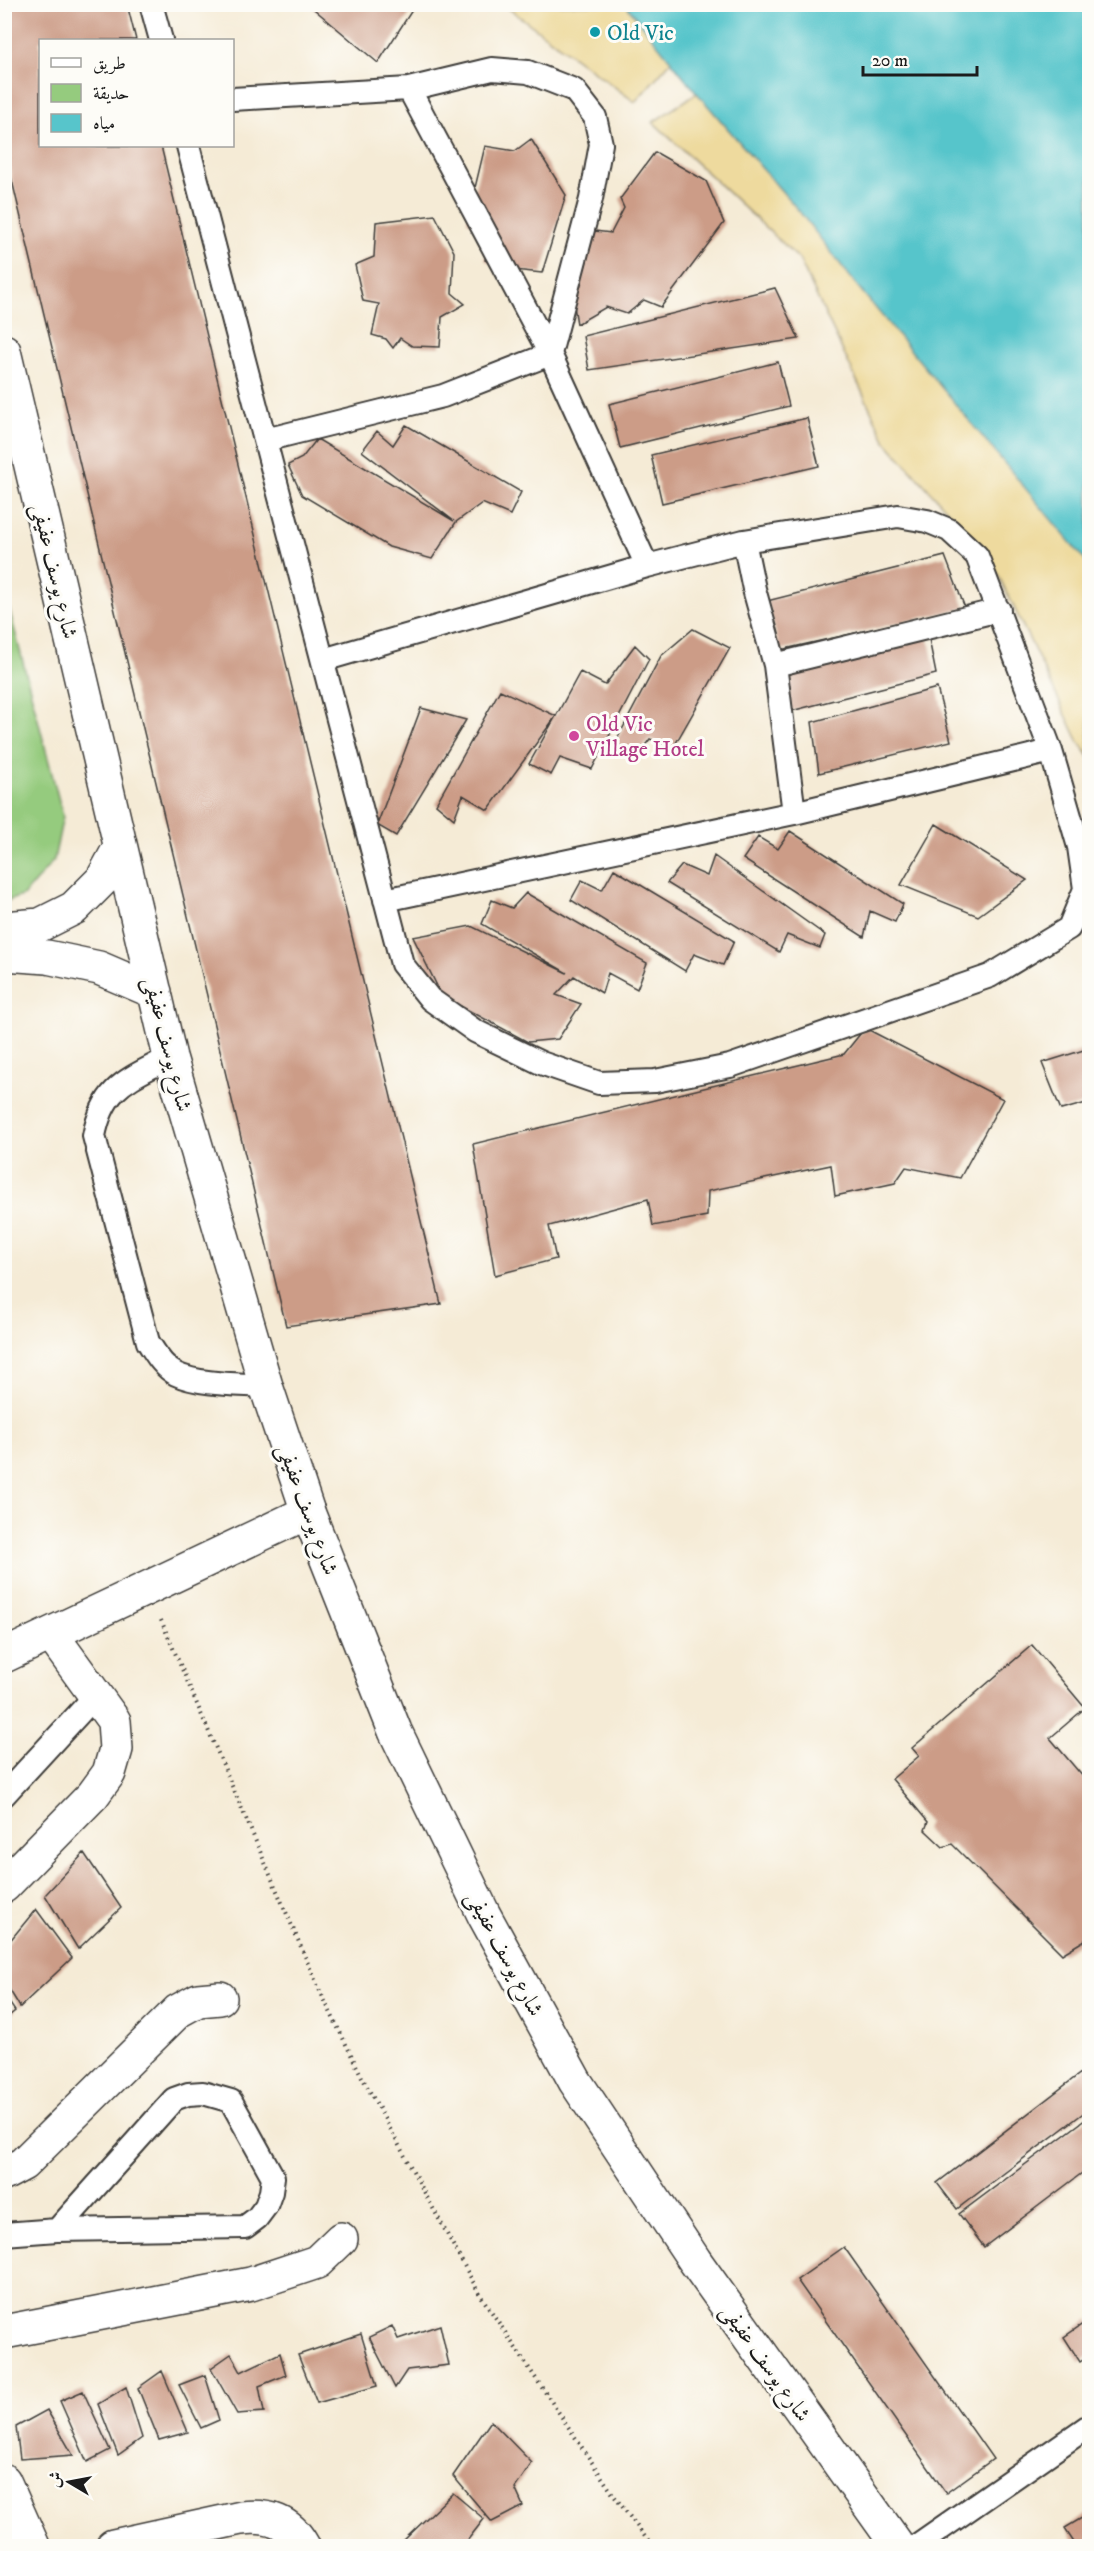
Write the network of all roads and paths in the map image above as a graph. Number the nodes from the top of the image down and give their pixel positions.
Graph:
1 (151, 4) edge
2 (160, 39) edge
3 (409, 90) junction
4 (234, 99) edge
5 (188, 147) edge
6 (4, 351) edge
7 (550, 354) junction
8 (266, 440) junction
9 (744, 541) junction
10 (647, 566) junction
11 (999, 610) junction
12 (323, 660) junction
13 (775, 665) junction
14 (1051, 751) junction
15 (794, 813) junction
16 (120, 847) junction
17 (385, 900) junction
18 (4, 928) edge
19 (4, 954) edge
20 (155, 992) junction
21 (170, 1057) junction
22 (266, 1386) junction
23 (308, 1512) junction
24 (147, 1588) junction
25 (51, 1634) junction
26 (4, 1656) edge
27 (97, 1694) junction
28 (4, 1795) edge
29 (4, 1886) edge
30 (219, 1998) dead end
31 (4, 2174) edge
32 (57, 2230) junction
33 (4, 2234) edge
34 (341, 2239) dead end
35 (4, 2332) edge
36 (1089, 2425) edge
37 (4, 2481) edge
38 (33, 2547) edge
39 (113, 2547) edge
40 (303, 2547) edge
41 (652, 2547) edge
42 (898, 2547) edge
43 (916, 2547) edge

1 - 2 lane
3 - 4 lane
3 - 7 lane
3 - 7 lane
5 - 8 lane
6 - 16 street, شارع يوسف عفيفى
7 - 8 lane
7 - 10 lane
8 - 12 lane
9 - 10 lane
9 - 11 lane
9 - 13 lane
10 - 12 lane
11 - 13 lane
11 - 14 lane
12 - 17 lane
13 - 15 lane
14 - 15 lane
14 - 17 lane
15 - 17 lane
16 - 18 street
16 - 20 street, شارع يوسف عفيفى
19 - 20 street
20 - 21 street, شارع يوسف عفيفى
21 - 22 street, شارع يوسف عفيفى
21 - 22 lane
22 - 23 street, شارع يوسف عفيفى
23 - 24 street
23 - 42 street, شارع يوسف عفيفى
24 - 25 street
24 - 41 path
25 - 26 street
25 - 27 street
27 - 28 lane
27 - 29 street
30 - 31 street
32 - 32 lane
32 - 33 lane
34 - 35 street
36 - 43 lane
37 - 38 street
39 - 40 street

